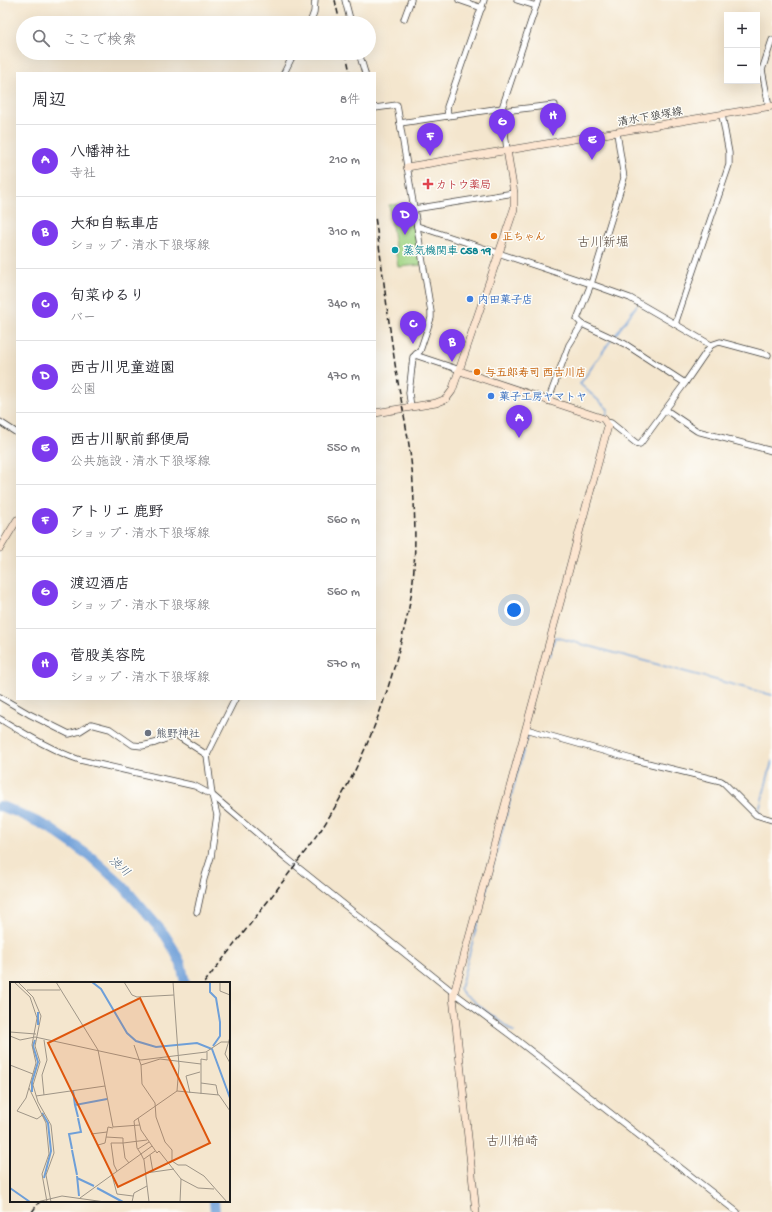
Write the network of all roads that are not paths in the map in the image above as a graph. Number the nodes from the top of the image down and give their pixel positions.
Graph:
1 (315, 0) edge
2 (346, 0) edge
3 (411, 0) edge
4 (459, 0) edge
5 (484, 0) edge
6 (517, 0) edge
7 (538, 0) edge
8 (536, 6) junction
9 (482, 8) junction
10 (313, 16) edge
11 (349, 16) edge
12 (404, 19) dead end
13 (772, 40) edge
14 (290, 60) edge
15 (361, 60) edge
16 (284, 72) edge
17 (365, 72) edge
18 (555, 105) dead end
19 (770, 106) edge
20 (376, 108) edge
21 (502, 110) junction
22 (722, 115) junction
23 (448, 116) junction
24 (400, 123) junction
25 (617, 132) junction
26 (507, 150) junction
27 (407, 167) junction
28 (514, 193) junction
29 (414, 209) junction
30 (417, 226) junction
31 (499, 253) junction
32 (591, 284) junction
33 (582, 324) junction
34 (675, 324) junction
35 (711, 345) junction
36 (416, 354) junction
37 (768, 355) dead end
38 (460, 371) junction
39 (685, 383) junction
40 (548, 401) junction
41 (411, 407) junction
42 (666, 410) junction
43 (376, 413) edge
44 (0, 422) edge
45 (606, 422) junction
46 (16, 432) edge
47 (772, 451) edge
48 (16, 522) edge
49 (0, 547) edge
50 (0, 697) edge
51 (234, 700) edge
52 (0, 719) edge
53 (526, 729) junction
54 (207, 755) junction
55 (212, 795) junction
56 (772, 820) edge
57 (197, 912) dead end
58 (454, 993) junction
59 (476, 1212) edge
60 (737, 1212) edge

1 - 10 street
2 - 11 street
3 - 12 street
4 - 9 street
5 - 9 street
6 - 8 street
7 - 8 street
8 - 21 street
9 - 23 street
13 - 19 street
14 - 16 street
15 - 17 street
18 - 21 street
19 - 22 street, 清水下狼塚線
20 - 24 street
21 - 23 street
21 - 26 street
22 - 25 street, 清水下狼塚線
22 - 34 street
23 - 24 street
24 - 27 street
25 - 26 street, 清水下狼塚線
25 - 32 street
26 - 27 street, 清水下狼塚線
26 - 28 street
27 - 29 street
28 - 29 street
28 - 31 street
29 - 30 street
30 - 31 street
30 - 36 street
31 - 32 street
31 - 38 street
32 - 33 street
32 - 34 street
33 - 39 street
33 - 40 street
34 - 35 street
35 - 37 street
35 - 39 street
36 - 38 street
36 - 41 street
38 - 40 street
38 - 41 street
39 - 42 street
40 - 45 street
41 - 43 street
42 - 45 street
42 - 47 street
44 - 46 street
45 - 53 street
48 - 49 street
50 - 54 street
51 - 54 street
52 - 55 street
53 - 56 street
53 - 58 street
54 - 55 street
55 - 57 street
55 - 58 street
58 - 59 street
58 - 60 street

